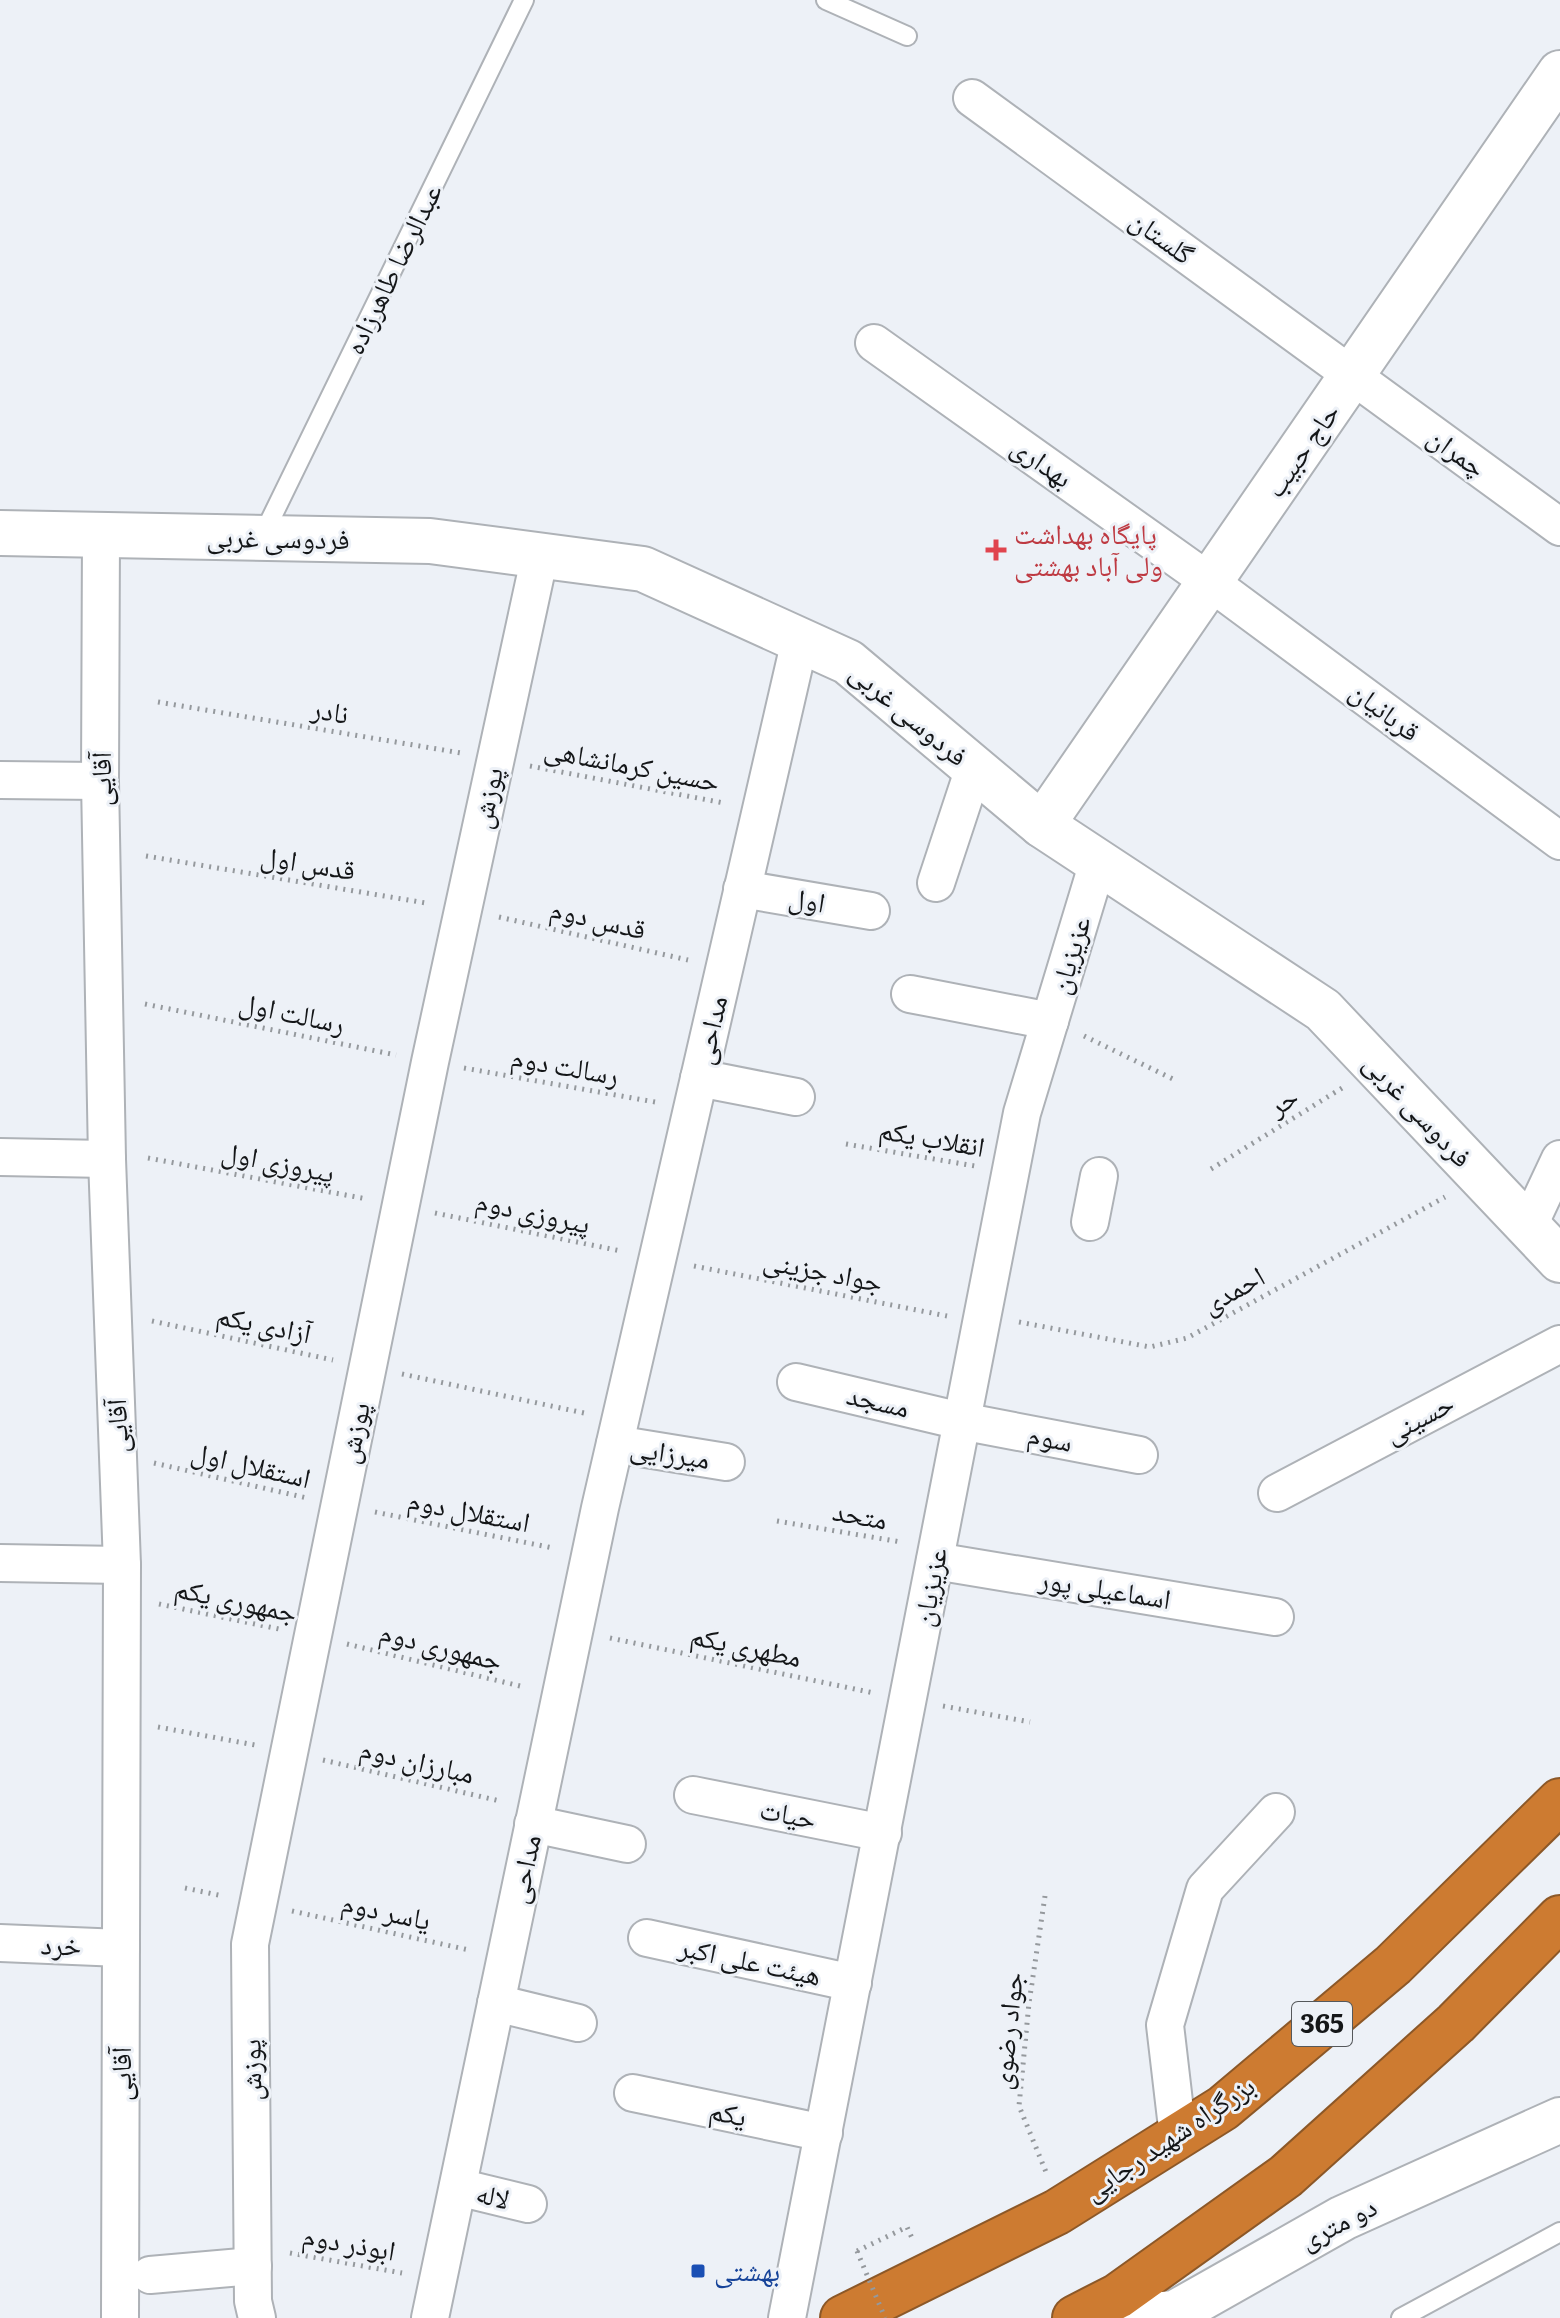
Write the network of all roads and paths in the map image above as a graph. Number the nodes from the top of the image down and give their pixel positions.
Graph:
1 (524, 0) edge
2 (826, 0) edge
3 (907, 36) dead end
4 (1560, 73) edge
5 (972, 98) dead end
6 (874, 343) dead end
7 (1353, 376) junction
8 (1560, 527) edge
9 (0, 533) edge
10 (101, 535) junction
11 (262, 537) junction
12 (540, 555) junction
13 (1210, 582) junction
14 (800, 640) junction
15 (158, 702) dead end
16 (496, 759) junction
17 (974, 768) junction
18 (0, 780) edge
19 (100, 781) junction
20 (761, 809) junction
21 (1042, 825) junction
22 (1560, 841) edge
23 (146, 856) dead end
24 (1098, 862) junction
25 (936, 883) dead end
26 (742, 889) junction
27 (463, 909) junction
28 (871, 911) dead end
29 (724, 969) junction
30 (910, 994) dead end
31 (145, 1004) dead end
32 (1050, 1021) junction
33 (430, 1062) junction
34 (1377, 1067) junction
35 (1175, 1080) dead end
36 (695, 1094) junction
37 (796, 1097) dead end
38 (846, 1144) dead end
39 (0, 1157) edge
40 (148, 1158) dead end
41 (107, 1159) junction
42 (1560, 1159) edge
43 (1211, 1169) dead end
44 (1011, 1172) junction
45 (1099, 1176) dead end
46 (1481, 1177) junction
47 (401, 1205) junction
48 (1090, 1222) dead end
49 (1528, 1227) junction
50 (657, 1259) junction
51 (1560, 1260) edge
52 (981, 1319) junction
53 (152, 1321) dead end
54 (1560, 1344) edge
55 (368, 1367) junction
56 (796, 1382) dead end
57 (961, 1421) junction
58 (617, 1432) junction
59 (1139, 1455) dead end
60 (726, 1462) dead end
61 (154, 1463) dead end
62 (1277, 1493) dead end
63 (340, 1505) junction
64 (777, 1521) dead end
65 (936, 1554) junction
66 (590, 1556) junction
67 (0, 1563) edge
68 (122, 1565) junction
69 (151, 1603) dead end
70 (1275, 1617) dead end
71 (574, 1630) junction
72 (313, 1636) junction
73 (560, 1696) junction
74 (909, 1700) junction
75 (1030, 1722) dead end
76 (158, 1727) dead end
77 (289, 1752) junction
78 (693, 1795) dead end
79 (1560, 1801) edge
80 (1276, 1812) dead end
81 (535, 1817) junction
82 (883, 1833) junction
83 (627, 1844) dead end
84 (1045, 1896) dead end
85 (259, 1903) junction
86 (1560, 1918) edge
87 (647, 1938) dead end
88 (0, 1943) edge
89 (121, 1948) junction
90 (506, 1958) junction
91 (853, 1983) junction
92 (496, 2003) junction
93 (578, 2023) dead end
94 (633, 2093) dead end
95 (1560, 2120) edge
96 (824, 2133) junction
97 (1178, 2136) junction
98 (458, 2187) junction
99 (528, 2204) dead end
100 (1062, 2209) junction
101 (907, 2227) dead end
102 (1560, 2232) edge
103 (253, 2256) junction
104 (150, 2275) dead end
105 (439, 2280) junction
106 (120, 2318) edge
107 (257, 2318) edge
108 (430, 2318) edge
109 (787, 2318) edge
110 (843, 2318) edge
111 (885, 2318) edge
112 (1075, 2318) edge
113 (1118, 2318) edge
114 (1401, 2318) edge

1 - 11 lane, عبدالرضا طاهرزاده
2 - 3 lane
4 - 7 street, حاج حبیب
5 - 7 street, گلستان
6 - 13 street, بهداری
7 - 8 street, چمران
7 - 13 street, حاج حبیب
9 - 10 street, فردوسی غربی
10 - 11 street, فردوسی غربی
10 - 19 street, آقایی
11 - 12 street, فردوسی غربی
12 - 14 street, فردوسی غربی
12 - 16 street, پوزش
13 - 21 street, حاج حبیب
13 - 22 street, قربانیان
14 - 17 street, فردوسی غربی
14 - 20 street, مداحی
15 - 16 path, نادر
16 - 20 path, حسین کرمانشاهی
16 - 27 street, پوزش
17 - 21 street, فردوسی غربی
17 - 25 street
18 - 19 street
19 - 41 street, آقایی
20 - 26 street, مداحی
21 - 24 street, فردوسی غربی
23 - 27 path, قدس اول
24 - 32 street, عزیزیان
24 - 34 street, فردوسی غربی
26 - 28 street, اول
26 - 29 street, مداحی
27 - 29 path, قدس دوم
27 - 33 street, پوزش
29 - 36 street, مداحی
30 - 32 street
31 - 33 path, رسالت اول
32 - 35 path
32 - 44 street, عزیزیان
33 - 36 path, رسالت دوم
33 - 47 street, پوزش
34 - 43 path, حر
34 - 46 street, فردوسی غربی
36 - 37 street
36 - 50 street, مداحی
38 - 44 path, انقلاب یکم
39 - 41 street
40 - 47 path, پیروزی اول
41 - 68 street, آقایی
42 - 49 street
44 - 52 street, عزیزیان
45 - 48 street
46 - 49 street, فردوسی غربی
46 - 52 path, احمدی
47 - 50 path, پیروزی دوم
47 - 55 street, پوزش
49 - 51 street, فردوسی غربی
50 - 52 path, جواد جزینی
50 - 58 street, مداحی
52 - 57 street, عزیزیان
53 - 55 path, آزادی یکم
54 - 62 street, حسینی
55 - 58 path
55 - 63 street, پوزش
56 - 57 street, مسجد
57 - 59 street, سوم
57 - 65 street, عزیزیان
58 - 60 street, میرزایی
58 - 66 street, مداحی
61 - 63 path, استقلال اول
63 - 66 path, استقلال دوم
63 - 72 street, پوزش
64 - 65 path, متحد
65 - 70 street, اسماعیلی پور
65 - 74 street, عزیزیان
66 - 71 street, مداحی
67 - 68 street
68 - 89 street, آقایی
69 - 72 path, جمهوری یکم
71 - 73 street, مداحی
71 - 74 path, مطهری یکم
72 - 73 path, جمهوری دوم
72 - 77 street, پوزش
73 - 81 street, مداحی
74 - 75 path, مطهری یکم
74 - 82 street, عزیزیان
76 - 77 path, مبارزان دوم
77 - 81 path, مبارزان دوم
77 - 85 street, پوزش
78 - 82 street, حیات
79 - 97 highway, بزرگراه شهید رجایی / 365
80 - 97 street
81 - 83 street
81 - 90 street, مداحی
82 - 91 street, عزیزیان
84 - 100 path, جواد رضوی
85 - 90 path, یاسر دوم
85 - 103 street, پوزش
86 - 112 highway
87 - 91 street, هیئت علی اکبر
88 - 89 street, خرد
89 - 106 street, آقایی
90 - 92 street, مداحی
91 - 96 street, عزیزیان
92 - 93 street
92 - 98 street, مداحی
94 - 96 street, یکم
95 - 113 street, دو متری
96 - 109 street, عزیزیان
97 - 100 highway, بزرگراه شهید رجایی / 365
98 - 99 street, لاله
98 - 105 street, مداحی
100 - 110 highway, بزرگراه شهید رجایی / 365
101 - 111 path, bridge
102 - 114 lane
103 - 104 street
103 - 105 path, ابوذر دوم
103 - 107 street, پوزش
105 - 108 street, مداحی

